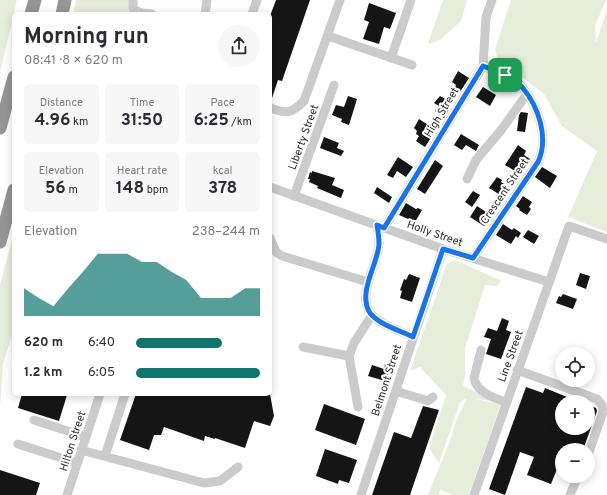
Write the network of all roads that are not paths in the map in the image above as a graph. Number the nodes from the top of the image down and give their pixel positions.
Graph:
1 (35, 0) edge
2 (65, 0) edge
3 (133, 0) edge
4 (207, 0) edge
5 (257, 0) edge
6 (340, 0) edge
7 (411, 0) edge
8 (492, 0) edge
9 (32, 12) edge
10 (62, 12) edge
11 (141, 12) edge
12 (205, 12) edge
13 (253, 12) edge
14 (328, 36) junction
15 (391, 58) junction
16 (412, 65) dead end
17 (483, 66) junction
18 (12, 84) edge
19 (334, 85) dead end
20 (527, 94) junction
21 (272, 109) edge
22 (0, 128) edge
23 (467, 179) dead end
24 (272, 188) edge
25 (294, 196) junction
26 (12, 197) edge
27 (381, 226) junction
28 (607, 239) edge
29 (0, 242) edge
30 (272, 243) edge
31 (443, 249) junction
32 (473, 258) junction
33 (368, 282) junction
34 (549, 282) junction
35 (372, 315) junction
36 (413, 337) junction
37 (303, 347) dead end
38 (481, 350) dead end
39 (349, 356) junction
40 (517, 370) junction
41 (396, 391) junction
42 (99, 396) edge
43 (124, 396) edge
44 (433, 397) dead end
45 (506, 402) junction
46 (358, 407) dead end
47 (34, 420) dead end
48 (86, 437) junction
49 (592, 443) edge
50 (18, 444) dead end
51 (81, 450) junction
52 (105, 456) junction
53 (77, 463) junction
54 (238, 467) dead end
55 (575, 483) edge
56 (67, 495) edge
57 (361, 495) edge
58 (474, 495) edge
59 (570, 495) edge

1 - 9 highway
2 - 10 highway
3 - 11 street
4 - 12 street
5 - 13 street
6 - 14 street
7 - 15 street
8 - 17 street, High Street
14 - 15 street
14 - 21 street
15 - 16 street
17 - 20 street, Crescent Street
17 - 27 street, High Street
18 - 22 highway
19 - 25 street, Liberty Street
20 - 23 street
20 - 32 street, Crescent Street
24 - 25 street, Holly Street
25 - 27 street, Holly Street
26 - 29 highway
27 - 31 street, Holly Street
27 - 33 street
28 - 34 street, Line Street
30 - 33 street
31 - 32 street, Holly Street
31 - 36 street, Belmont Street
32 - 34 street, Holly Street
33 - 35 street
34 - 40 street, Line Street
35 - 36 street
35 - 39 street
36 - 41 street, Belmont Street
37 - 39 street
38 - 45 street
39 - 46 street
40 - 45 street, Line Street
40 - 49 street
41 - 44 street
41 - 57 street, Belmont Street
42 - 48 street, Hilton Street
43 - 52 street
45 - 58 street, Line Street
47 - 48 street
48 - 51 street, Hilton Street
50 - 53 street
51 - 52 street
51 - 53 street, Hilton Street
52 - 54 street
53 - 56 street, Hilton Street
55 - 59 street

